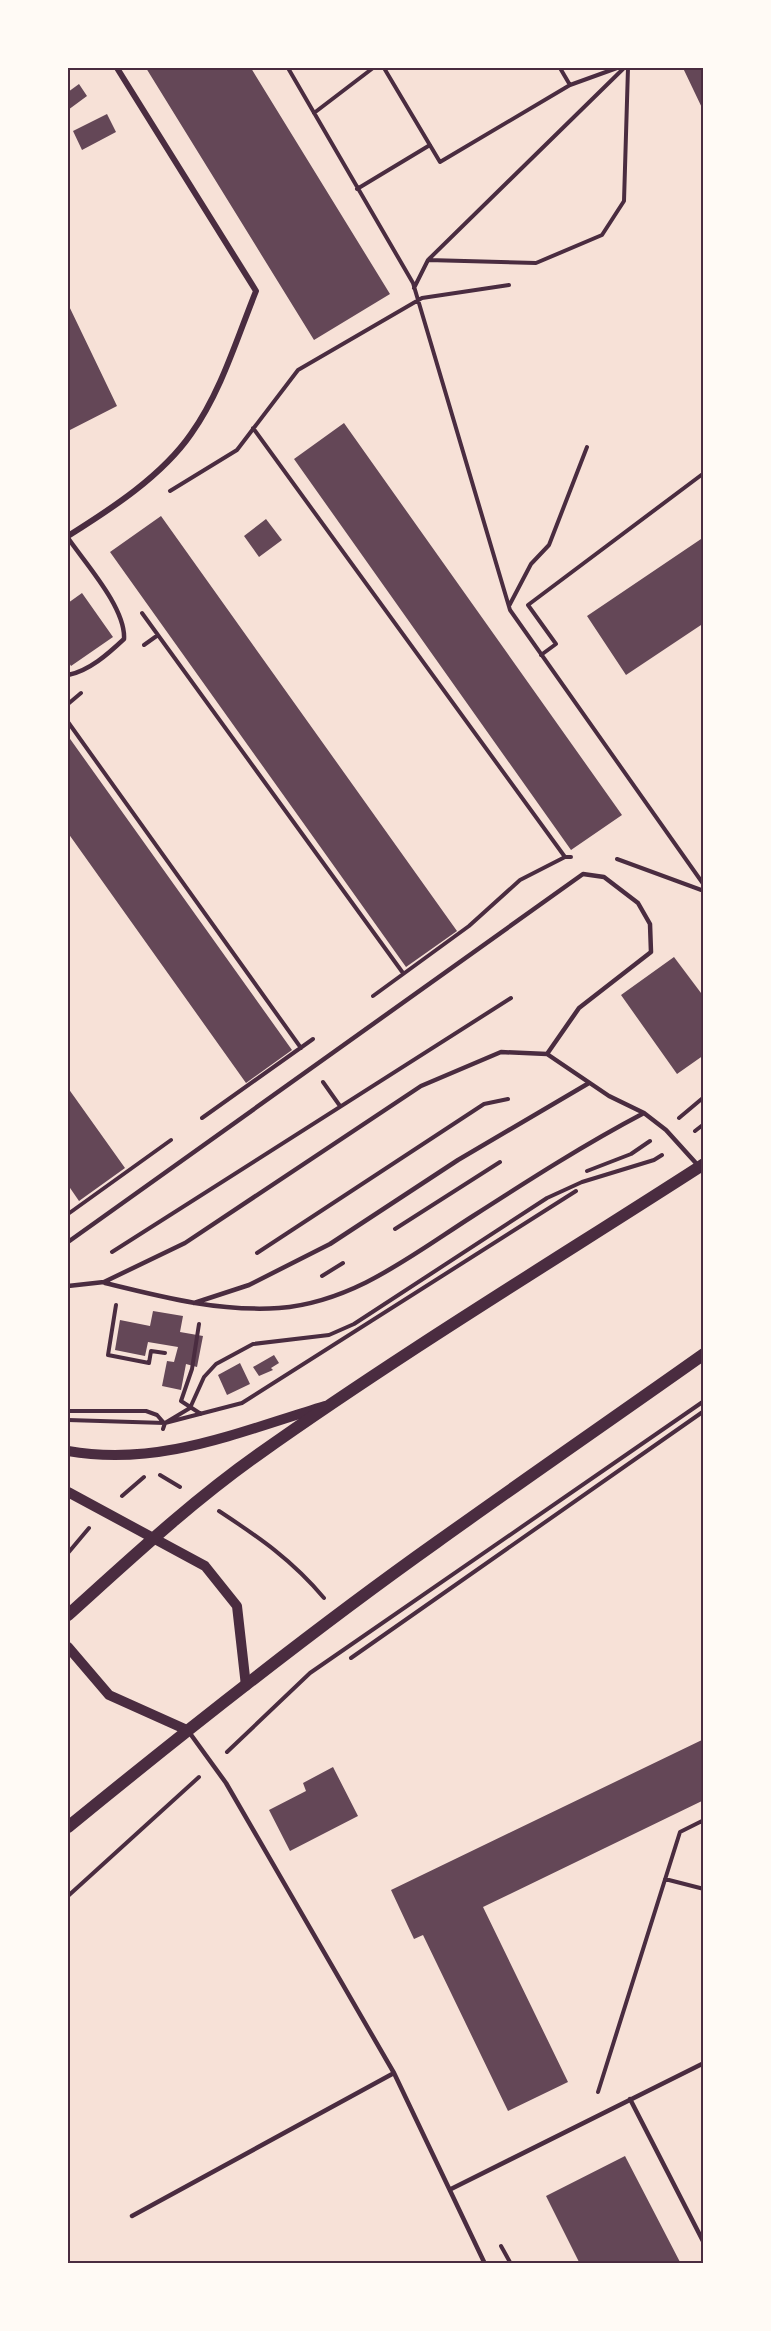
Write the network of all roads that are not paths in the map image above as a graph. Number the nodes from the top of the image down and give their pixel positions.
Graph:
1 (117, 68) edge
2 (68, 537) edge
3 (68, 675) edge
4 (547, 1054) junction
5 (589, 1083) junction
6 (644, 1113) junction
7 (702, 1168) edge
8 (68, 1242) edge
9 (104, 1282) junction
10 (68, 1286) edge
11 (192, 1304) junction
12 (704, 1354) edge
13 (337, 1402) junction
14 (68, 1451) edge
15 (68, 1492) edge
16 (153, 1538) junction
17 (68, 1615) edge
18 (68, 1647) edge
19 (246, 1686) junction
20 (187, 1730) junction
21 (68, 1827) edge
22 (704, 2063) edge
23 (394, 2073) junction
24 (630, 2099) junction
25 (451, 2189) junction
26 (132, 2216) dead end
27 (704, 2243) edge
28 (485, 2264) edge

1 - 2 street
2 - 3 lane
4 - 5 lane
4 - 8 lane
4 - 9 lane
5 - 6 lane
5 - 11 lane
6 - 7 lane
6 - 11 lane
7 - 13 main road
9 - 10 lane
9 - 11 lane
12 - 19 main road
13 - 14 street
13 - 16 main road
15 - 16 street
16 - 17 main road
16 - 19 street
18 - 20 street
19 - 20 main road
20 - 21 main road
20 - 23 lane
22 - 24 lane
23 - 25 lane
23 - 26 lane
24 - 25 lane
24 - 27 lane
25 - 28 lane

